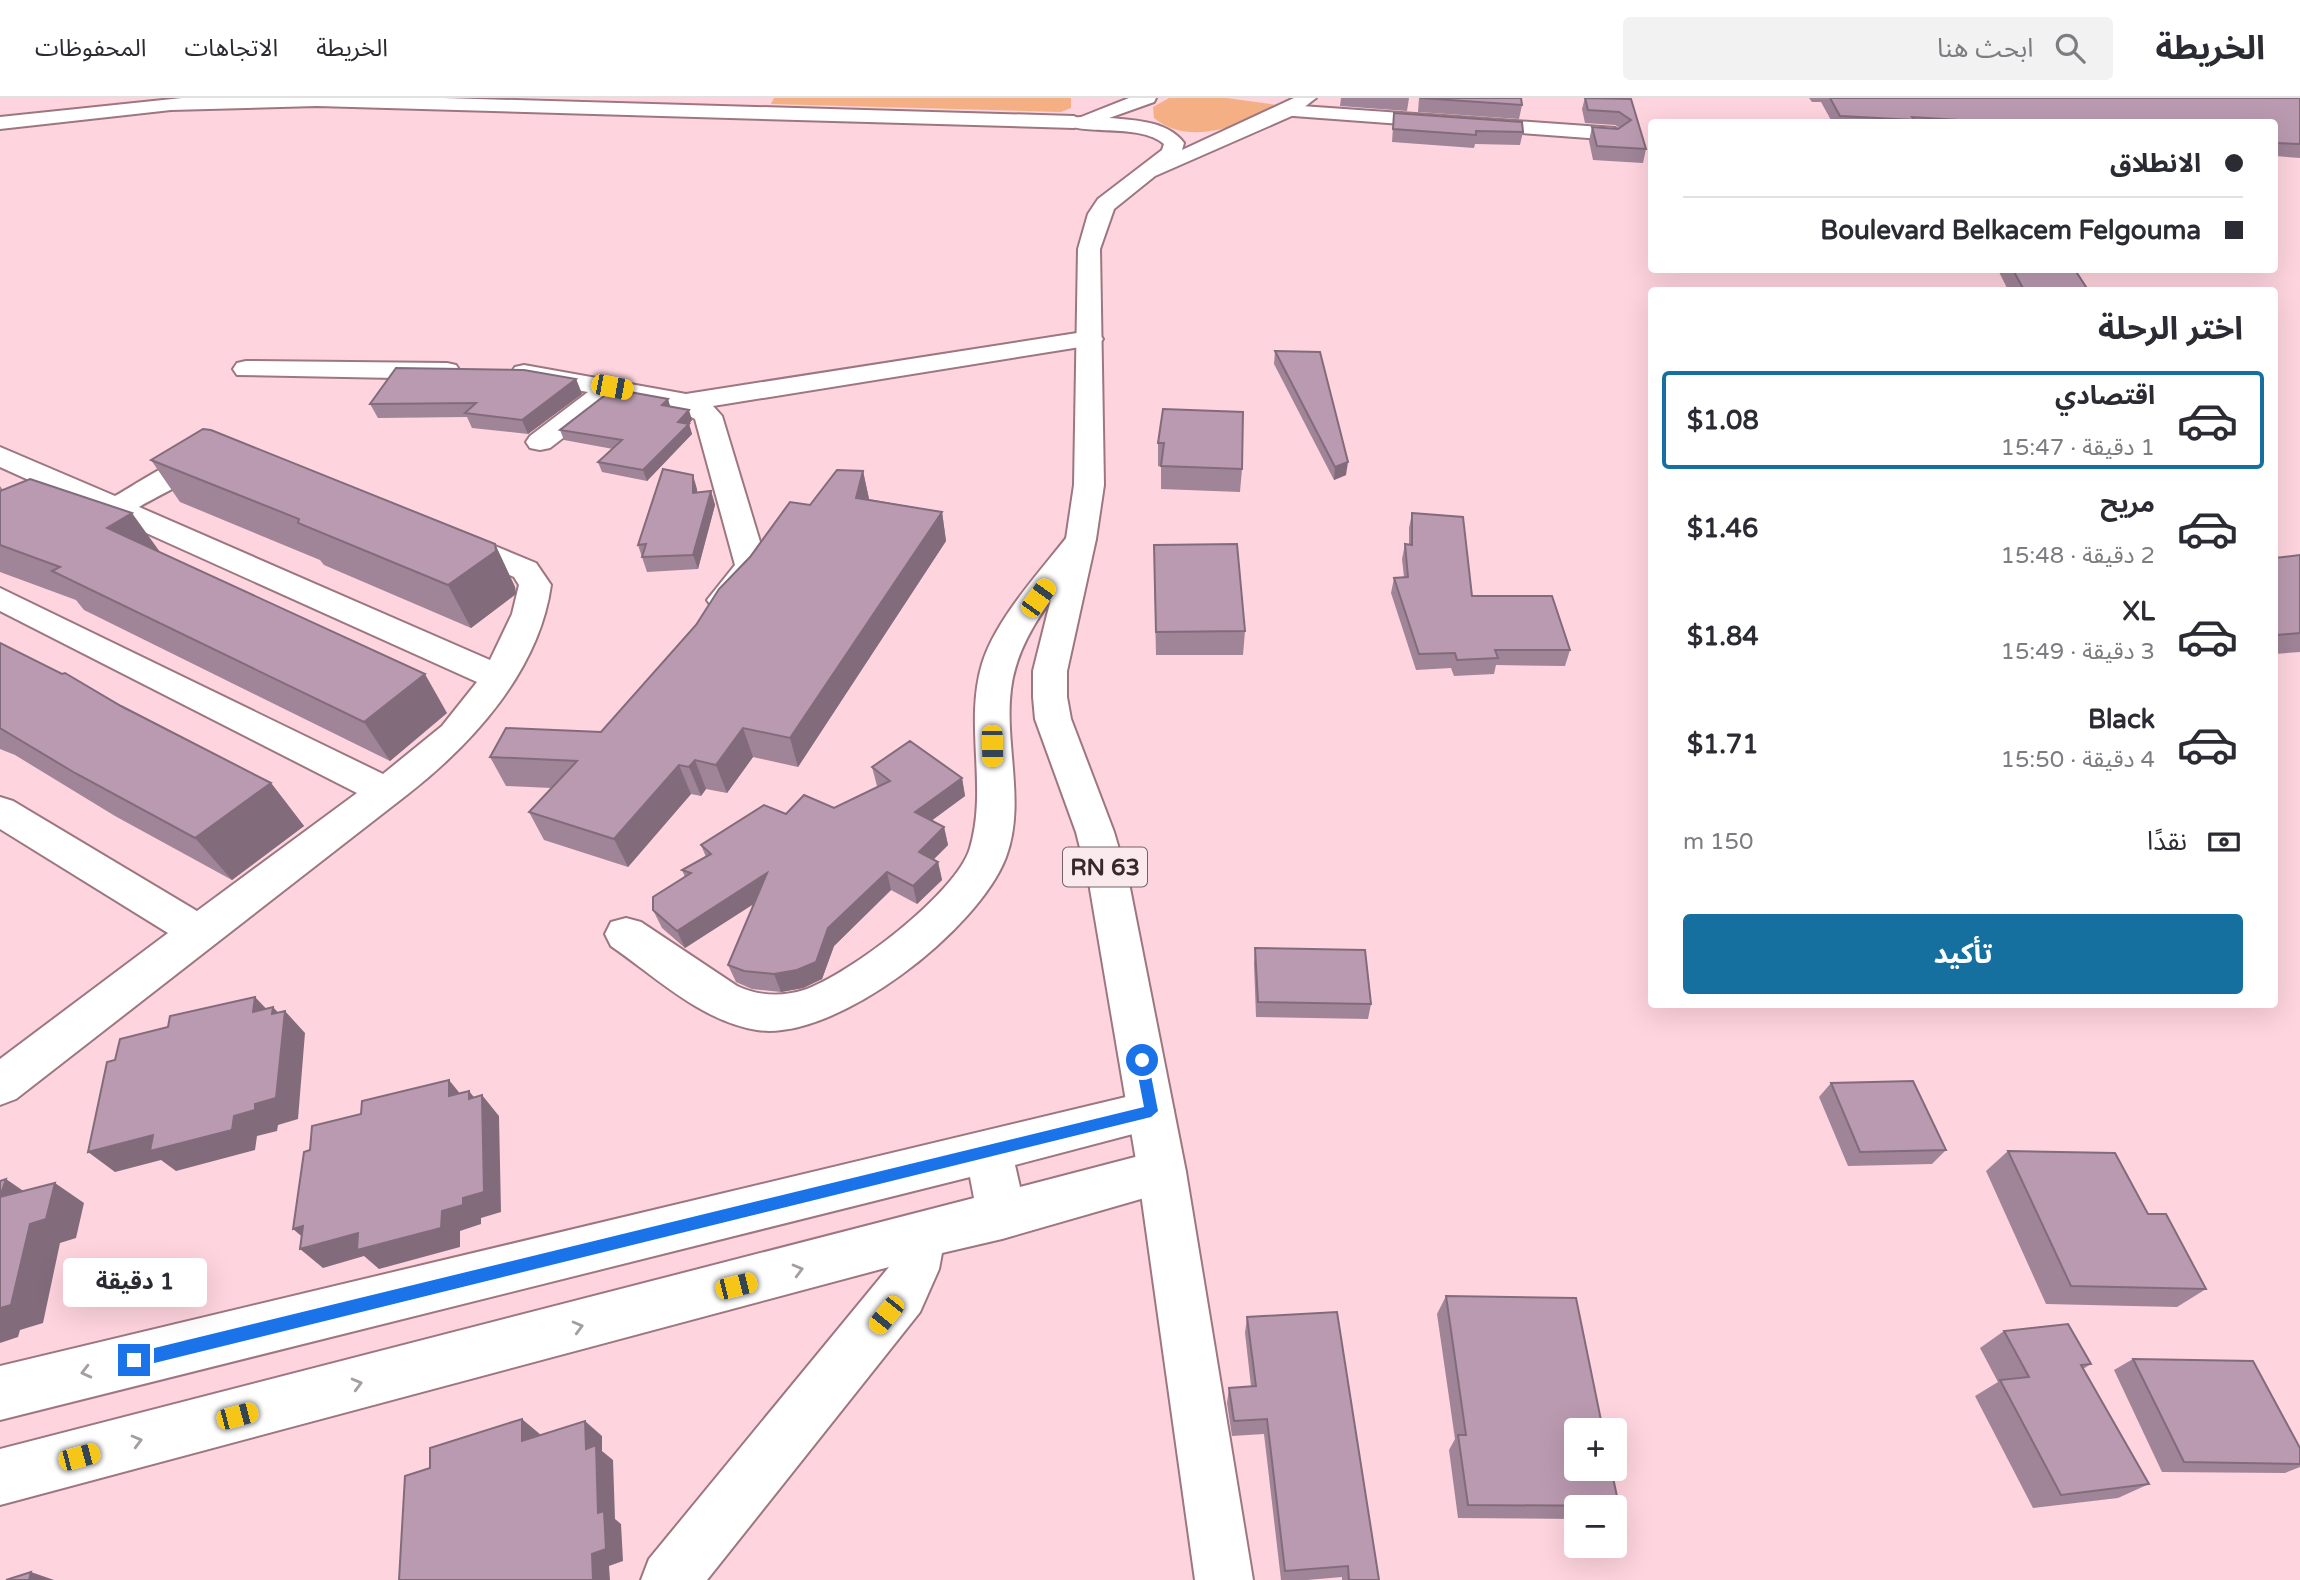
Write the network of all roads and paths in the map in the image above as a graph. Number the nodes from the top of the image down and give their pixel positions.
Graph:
1 (1088, 98) edge
2 (1307, 98) edge
3 (415, 100) edge
4 (1142, 100) edge
5 (604, 102) edge
6 (760, 105) edge
7 (1287, 111) junction
8 (1066, 122) junction
9 (0, 123) edge
10 (1153, 127) junction
11 (1248, 128) junction
12 (1615, 134) edge
13 (1139, 177) junction
14 (1090, 339) junction
15 (246, 369) dead end
16 (612, 387) junction
17 (687, 402) junction
18 (540, 442) dead end
19 (242, 454) edge
20 (0, 456) edge
21 (79, 492) junction
22 (115, 508) junction
23 (45, 509) edge
24 (428, 528) edge
25 (1081, 539) junction
26 (0, 598) edge
27 (707, 620) edge
28 (497, 677) junction
29 (384, 790) junction
30 (0, 811) edge
31 (199, 932) junction
32 (626, 934) dead end
33 (0, 1085) edge
34 (1151, 1111) junction
35 (989, 1152) junction
36 (1162, 1172) junction
37 (1002, 1216) junction
38 (920, 1238) junction
39 (0, 1393) edge
40 (0, 1477) edge
41 (670, 1580) edge
42 (1224, 1580) edge

1 - 8 street
2 - 7 street, RN 63
3 - 5 street
3 - 9 street
4 - 8 street
4 - 10 street
5 - 6 street
6 - 8 street
7 - 11 street, RN 63
7 - 12 street
8 - 10 street
10 - 11 street
10 - 13 street
11 - 13 street, RN 63
13 - 14 street, RN 63
14 - 17 street
14 - 25 street, RN 63
15 - 16 street
16 - 17 street
16 - 18 street
17 - 27 street
19 - 22 street
20 - 21 street
21 - 22 street
21 - 23 street
22 - 28 street
24 - 28 street
25 - 32 street
25 - 34 street, RN 63
26 - 29 street
28 - 29 street
29 - 31 street
30 - 31 street
31 - 33 street
34 - 35 street
34 - 36 street, RN 63
35 - 37 street
35 -> 39 street
36 - 37 street
36 - 42 street, RN 63
37 - 38 street
40 -> 38 street
38 - 41 street

